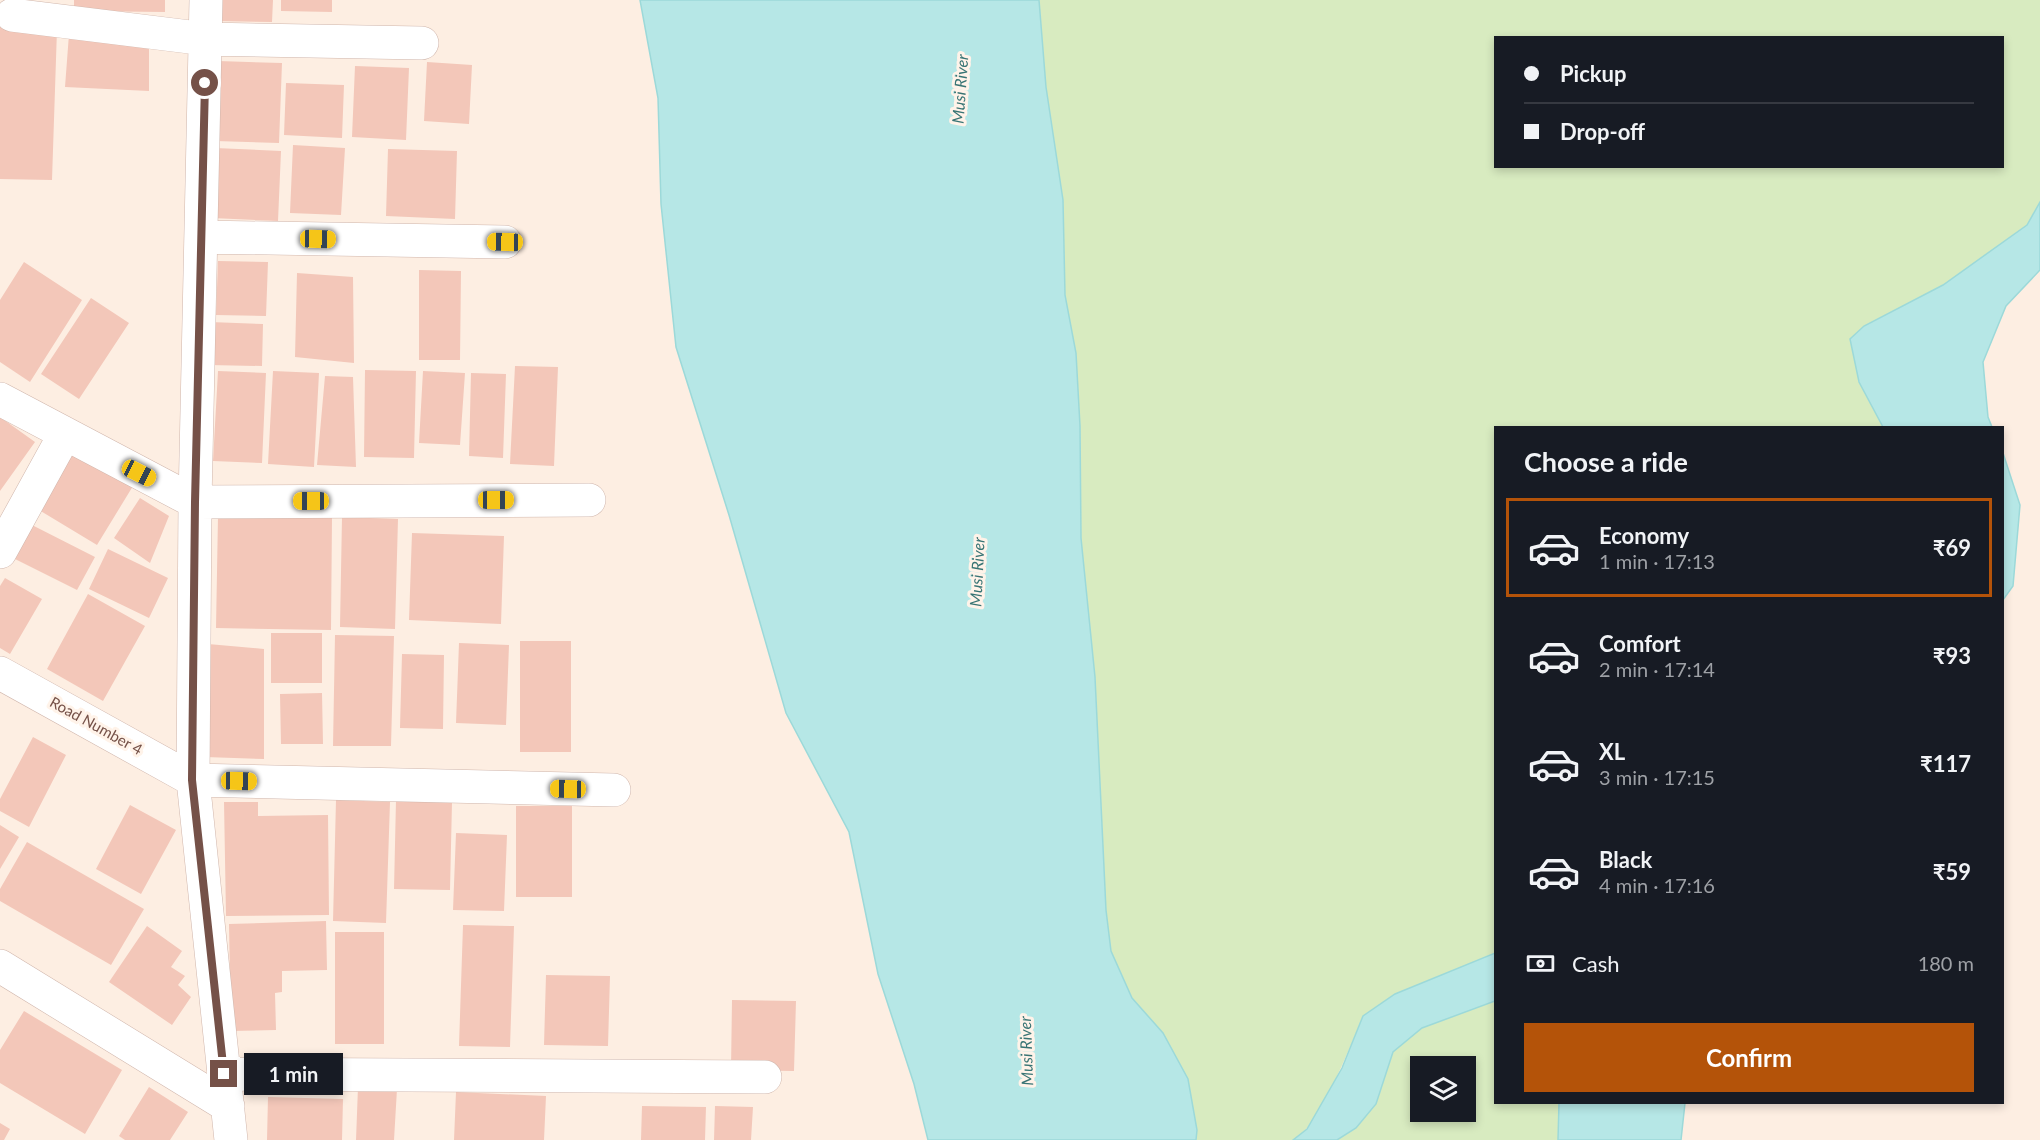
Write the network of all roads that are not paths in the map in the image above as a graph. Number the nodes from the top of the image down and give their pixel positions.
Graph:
1 (206, 0) edge
2 (12, 15) dead end
3 (206, 39) junction
4 (422, 43) dead end
5 (202, 237) junction
6 (505, 242) dead end
7 (0, 399) edge
8 (65, 434) junction
9 (589, 500) dead end
10 (195, 502) junction
11 (0, 552) edge
12 (0, 673) edge
13 (192, 780) junction
14 (615, 790) dead end
15 (0, 966) edge
16 (224, 1074) junction
17 (765, 1077) dead end
18 (228, 1106) junction
19 (231, 1140) edge

1 - 3 street
2 - 3 street
3 - 4 street
3 - 5 street
5 - 6 street
5 - 10 street
7 - 8 street
8 - 10 street
8 - 11 street
9 - 10 street
10 - 13 street
12 - 13 street, Road Number 4
13 - 14 street
13 - 16 street
15 - 18 street
16 - 17 street
16 - 18 street
18 - 19 street

